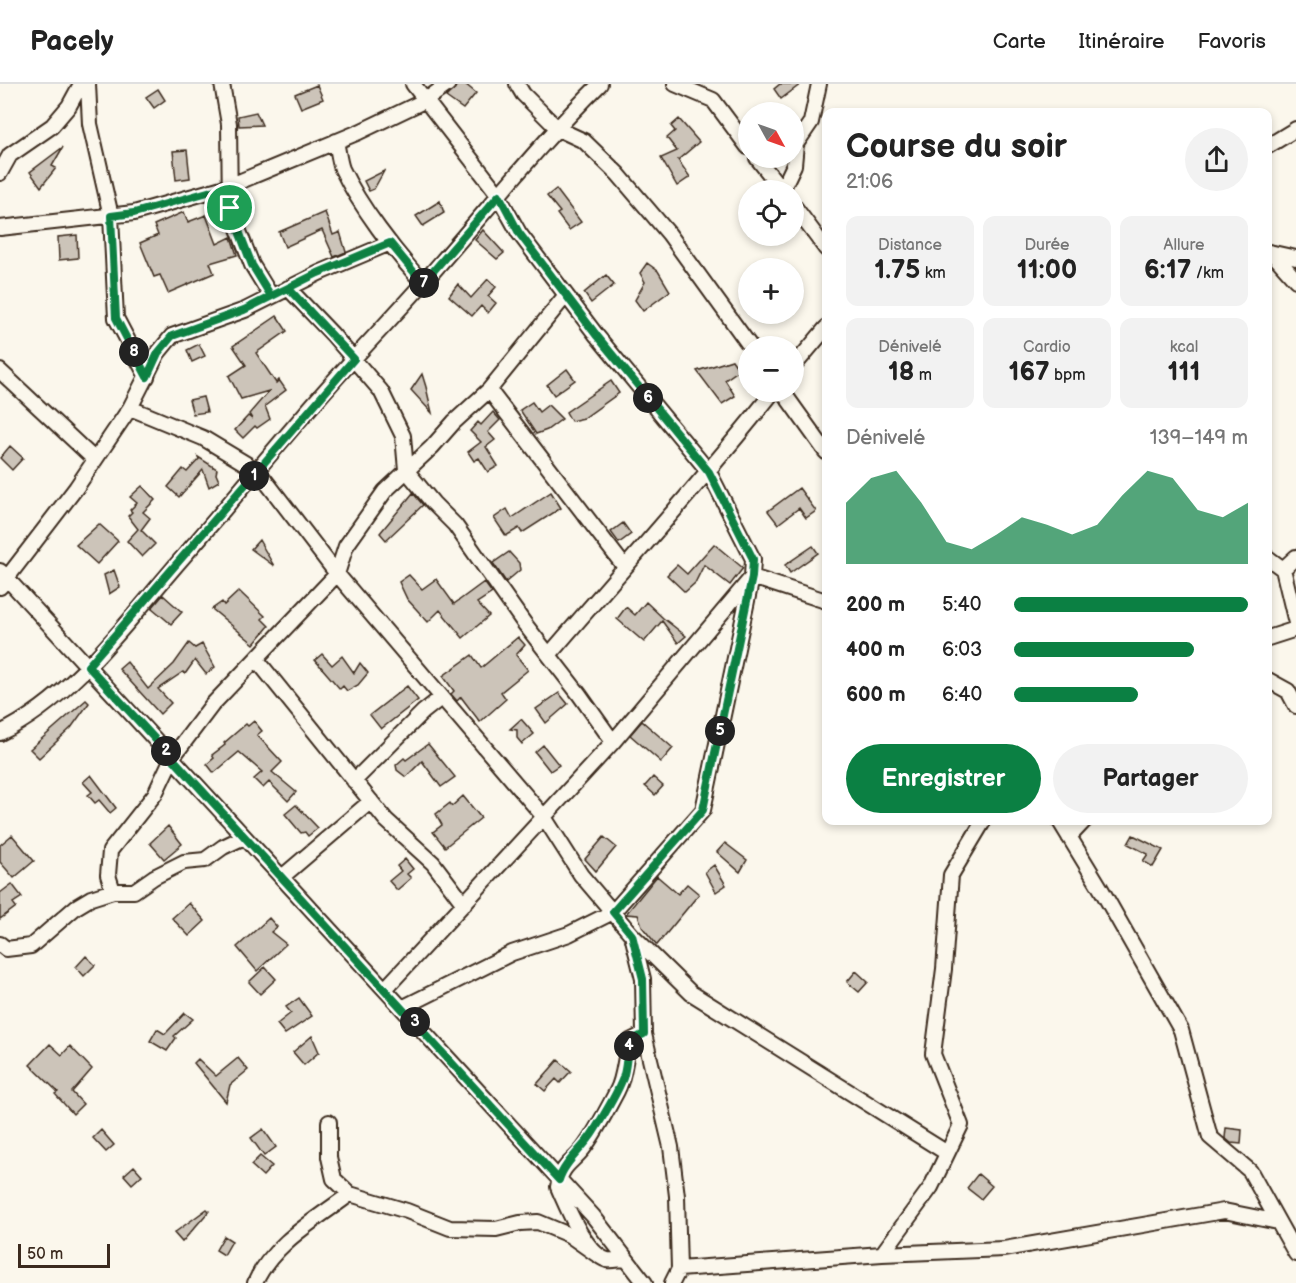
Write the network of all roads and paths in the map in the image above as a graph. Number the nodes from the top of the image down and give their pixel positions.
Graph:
1 (81, 84) edge
2 (88, 84) edge
3 (222, 84) edge
4 (413, 84) edge
5 (448, 84) edge
6 (517, 84) edge
7 (600, 84) edge
8 (675, 84) edge
9 (819, 84) edge
10 (426, 100) junction
11 (558, 129) junction
12 (1296, 129) edge
13 (738, 134) edge
14 (336, 141) junction
15 (1272, 144) edge
16 (765, 168) edge
17 (0, 173) edge
18 (774, 180) edge
19 (787, 180) edge
20 (229, 186) junction
21 (499, 195) junction
22 (111, 216) junction
23 (804, 219) edge
24 (0, 228) edge
25 (390, 243) junction
26 (822, 244) edge
27 (1272, 252) edge
28 (1272, 254) edge
29 (1296, 258) edge
30 (1296, 280) edge
31 (423, 283) junction
32 (288, 288) junction
33 (566, 295) junction
34 (271, 296) junction
35 (822, 333) edge
36 (743, 336) edge
37 (804, 354) edge
38 (354, 359) junction
39 (0, 371) edge
40 (147, 377) junction
41 (489, 390) junction
42 (765, 402) edge
43 (790, 402) edge
44 (130, 408) junction
45 (822, 446) edge
46 (95, 460) junction
47 (406, 470) junction
48 (258, 471) junction
49 (709, 472) junction
50 (1296, 557) edge
51 (1272, 561) edge
52 (624, 566) junction
53 (1272, 566) edge
54 (1283, 569) junction
55 (337, 574) junction
56 (752, 577) junction
57 (2, 579) edge
58 (822, 600) edge
59 (1296, 623) edge
60 (1296, 629) edge
61 (1272, 637) edge
62 (549, 655) junction
63 (257, 660) junction
64 (88, 666) junction
65 (1272, 682) edge
66 (442, 697) junction
67 (1296, 706) edge
68 (0, 733) edge
69 (613, 742) junction
70 (172, 758) junction
71 (354, 781) junction
72 (371, 801) junction
73 (544, 817) junction
74 (981, 825) edge
75 (1062, 825) edge
76 (1080, 825) edge
77 (244, 837) junction
78 (1069, 837) junction
79 (282, 877) junction
80 (113, 891) junction
81 (464, 904) junction
82 (613, 912) junction
83 (632, 935) junction
84 (0, 945) edge
85 (385, 990) junction
86 (402, 1008) junction
87 (644, 1034) junction
88 (329, 1122) dead end
89 (947, 1153) junction
90 (559, 1180) junction
91 (350, 1194) junction
92 (1278, 1222) junction
93 (596, 1254) junction
94 (882, 1254) junction
95 (1296, 1254) edge
96 (626, 1259) junction
97 (679, 1269) junction
98 (255, 1283) edge
99 (645, 1283) edge
100 (672, 1283) edge

1 - 17 street
2 - 22 street
3 - 20 street
4 - 10 street
5 - 10 street
6 - 11 street
7 - 11 street
8 - 13 street
9 - 19 street
10 - 14 street
10 - 21 street
11 - 21 street
11 - 36 street
12 - 15 street
14 - 20 street
14 - 25 street
16 - 18 street
20 - 22 street
20 - 34 street
21 - 31 street
21 - 33 street
22 - 24 street
22 - 40 street
23 - 26 street
25 - 31 street
25 - 32 street
27 - 29 street
28 - 30 street
31 - 38 street
32 - 34 street
32 - 38 street
33 - 41 street
33 - 49 street
34 - 40 street
35 - 37 street
38 - 47 street
38 - 48 street
39 - 46 street
40 - 44 street
41 - 47 street
41 - 52 street
42 - 49 street
43 - 45 street
44 - 46 street
44 - 48 street
46 - 57 street
47 - 55 street
47 - 62 street
48 - 55 street
48 - 64 street
49 - 52 street
49 - 56 street
50 - 54 street
51 - 54 street
52 - 62 street
53 - 54 street
54 - 59 street
55 - 63 street
55 - 66 street
56 - 58 street
56 - 69 street
56 - 82 street
57 - 64 street
60 - 61 street
62 - 69 street
63 - 70 street
63 - 71 street
64 - 68 street
64 - 70 street
65 - 67 street
66 - 71 street
66 - 73 street
69 - 73 street
70 - 77 street
70 - 80 street
71 - 72 street
72 - 79 street
72 - 81 street
73 - 81 street
73 - 82 street
74 - 89 street
75 - 78 street
76 - 78 street
77 - 79 street
77 - 80 street
78 - 92 street
79 - 85 street
80 - 84 street
81 - 85 street
82 - 83 street
82 - 86 street
83 - 87 street
83 - 89 street
85 - 86 street
86 - 90 street
87 - 90 street
87 - 97 street
88 - 91 street
89 - 94 street
90 - 93 street
90 - 96 street
91 - 93 street
91 - 98 street
92 - 94 street
92 - 95 street
93 - 96 street
94 - 97 street
96 - 99 street
97 - 100 street

